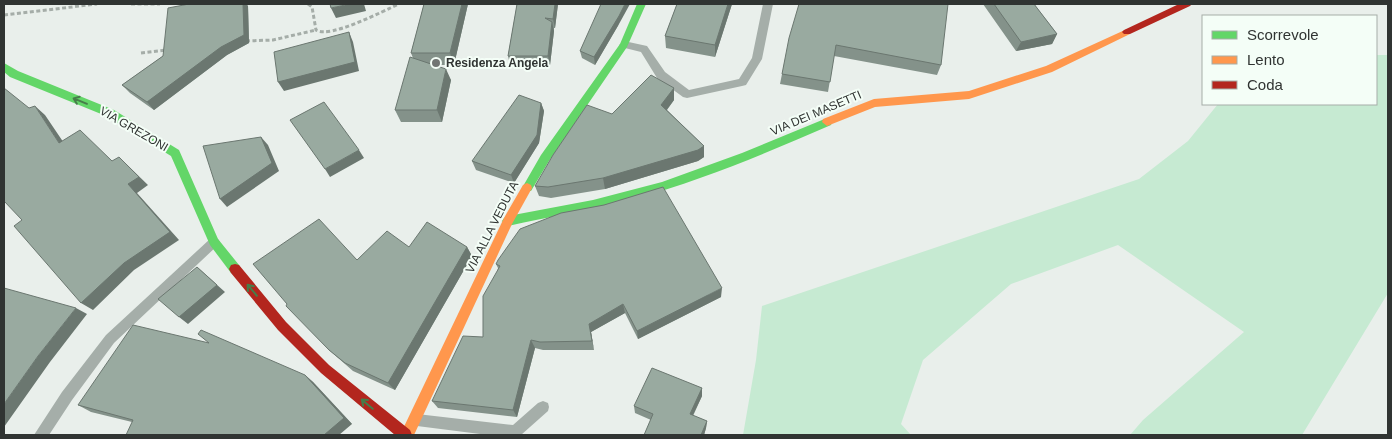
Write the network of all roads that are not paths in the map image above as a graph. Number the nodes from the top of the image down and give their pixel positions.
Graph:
1 (641, 4) edge
2 (768, 4) edge
3 (1187, 4) edge
4 (624, 45) junction
5 (4, 67) edge
6 (508, 221) junction
7 (214, 242) junction
8 (543, 407) dead end
9 (413, 420) junction
10 (41, 435) edge
11 (406, 435) edge

1 - 4 street, VIA ALLA VEDUTA
2 - 4 lane
3 - 6 street, VIA DEI MASETTI
4 - 6 street, VIA ALLA VEDUTA
7 -> 5 street, VIA GREZONI
6 - 9 street, VIA ALLA VEDUTA
7 - 10 lane
11 -> 7 street, VIA GREZONI
8 - 9 lane
9 - 11 street, VIA ALLA VEDUTA

